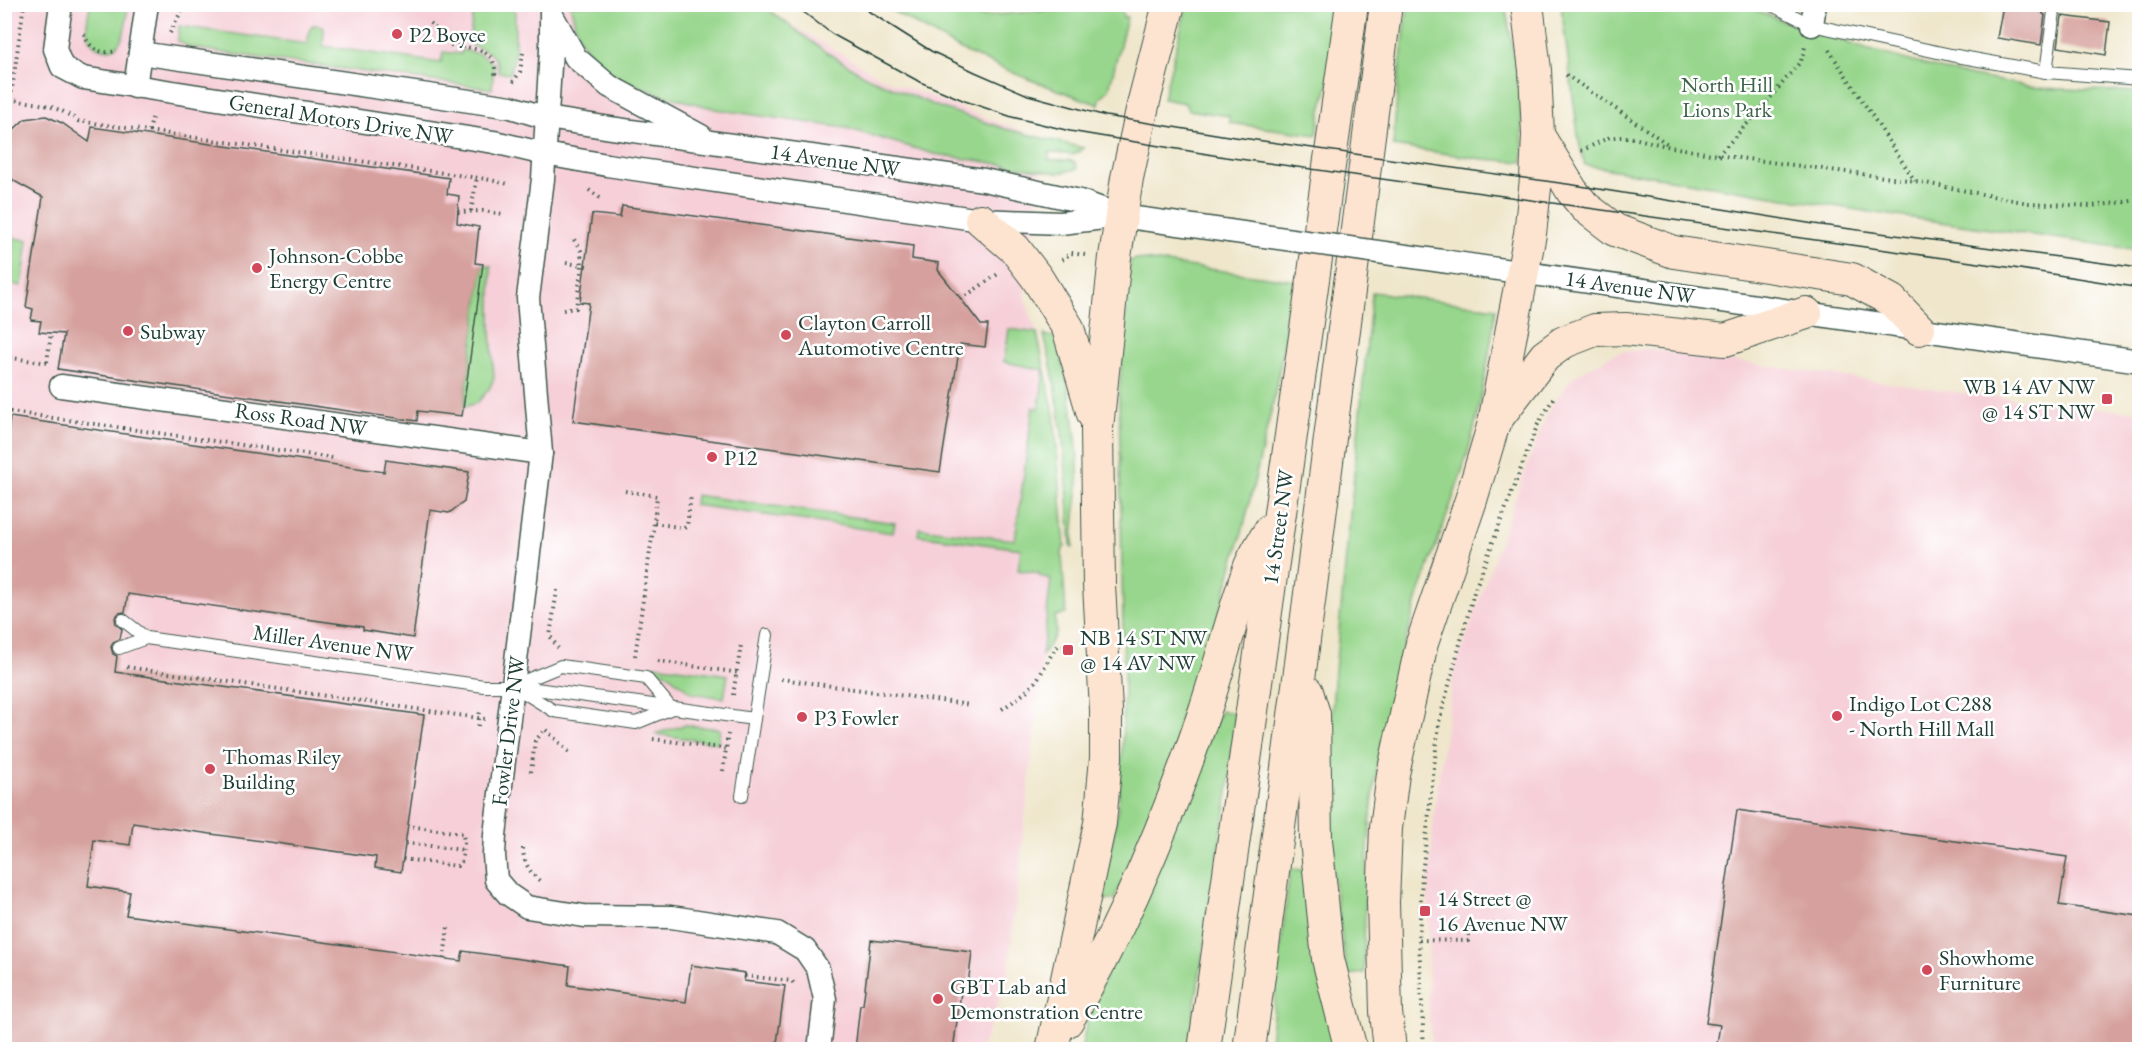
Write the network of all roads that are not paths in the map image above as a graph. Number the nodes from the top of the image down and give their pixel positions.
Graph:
1 (61, 4) edge
2 (147, 4) edge
3 (1169, 4) edge
4 (1352, 4) edge
5 (1386, 4) edge
6 (1527, 4) edge
7 (1770, 4) edge
8 (2055, 4) edge
9 (551, 10) edge
10 (1813, 15) edge
11 (140, 54) junction
12 (2046, 72) junction
13 (2139, 79) edge
14 (135, 87) junction
15 (547, 118) junction
16 (1538, 135) junction
17 (712, 143) junction
18 (545, 154) junction
19 (1121, 216) junction
20 (981, 220) junction
21 (1522, 272) junction
22 (1806, 313) junction
23 (1919, 329) junction
24 (2139, 361) edge
25 (61, 386) dead end
26 (1494, 423) junction
27 (1097, 428) junction
28 (542, 453) junction
29 (1280, 511) junction
30 (123, 620) dead end
31 (767, 635) dead end
32 (146, 638) junction
33 (119, 648) dead end
34 (1300, 671) junction
35 (514, 686) junction
36 (671, 708) junction
37 (754, 719) junction
38 (742, 796) dead end
39 (1052, 1047) edge
40 (819, 1050) edge
41 (1204, 1050) edge
42 (1249, 1050) edge
43 (1351, 1050) edge
44 (1390, 1050) edge

1 - 14 street, General Motors Drive NW
2 - 11 street
3 - 19 main road
4 - 29 main road, 14 Street NW
5 - 34 main road, 14 Street NW
6 - 16 main road
7 - 10 lane
8 - 12 lane
9 - 15 street, Fowler Drive NW
9 - 17 street
10 - 12 lane
11 - 14 street
11 - 15 street, General Motors Drive NW
12 - 13 lane
14 - 18 street, General Motors Drive NW
15 - 17 street, 14 Avenue NW
15 - 18 street, Fowler Drive NW
16 - 21 main road
16 - 23 main road
17 - 19 street, 14 Avenue NW
18 - 20 street, 14 Avenue NW
18 - 28 street, Fowler Drive NW
19 - 20 street, 14 Avenue NW
19 - 21 street, 14 Avenue NW, bridge
19 - 27 main road
20 - 27 main road
21 - 22 street, 14 Avenue NW
21 - 26 main road
22 - 23 street, 14 Avenue NW
22 - 26 main road
23 - 24 street, 14 Avenue NW
25 - 28 street, Ross Road NW
26 - 44 main road
27 - 39 main road
28 - 35 street, Fowler Drive NW
29 - 39 main road
29 - 41 main road, 14 Street NW
30 - 32 lane, Miller Avenue NW
31 - 37 lane
32 - 33 lane, Miller Avenue NW
32 - 35 lane, Miller Avenue NW
34 - 42 main road, 14 Street NW
34 - 43 main road
35 - 36 lane, Miller Avenue NW
35 - 36 lane
35 - 36 lane
35 - 40 street, Fowler Drive NW
36 - 37 lane, Miller Avenue NW
37 - 38 lane

